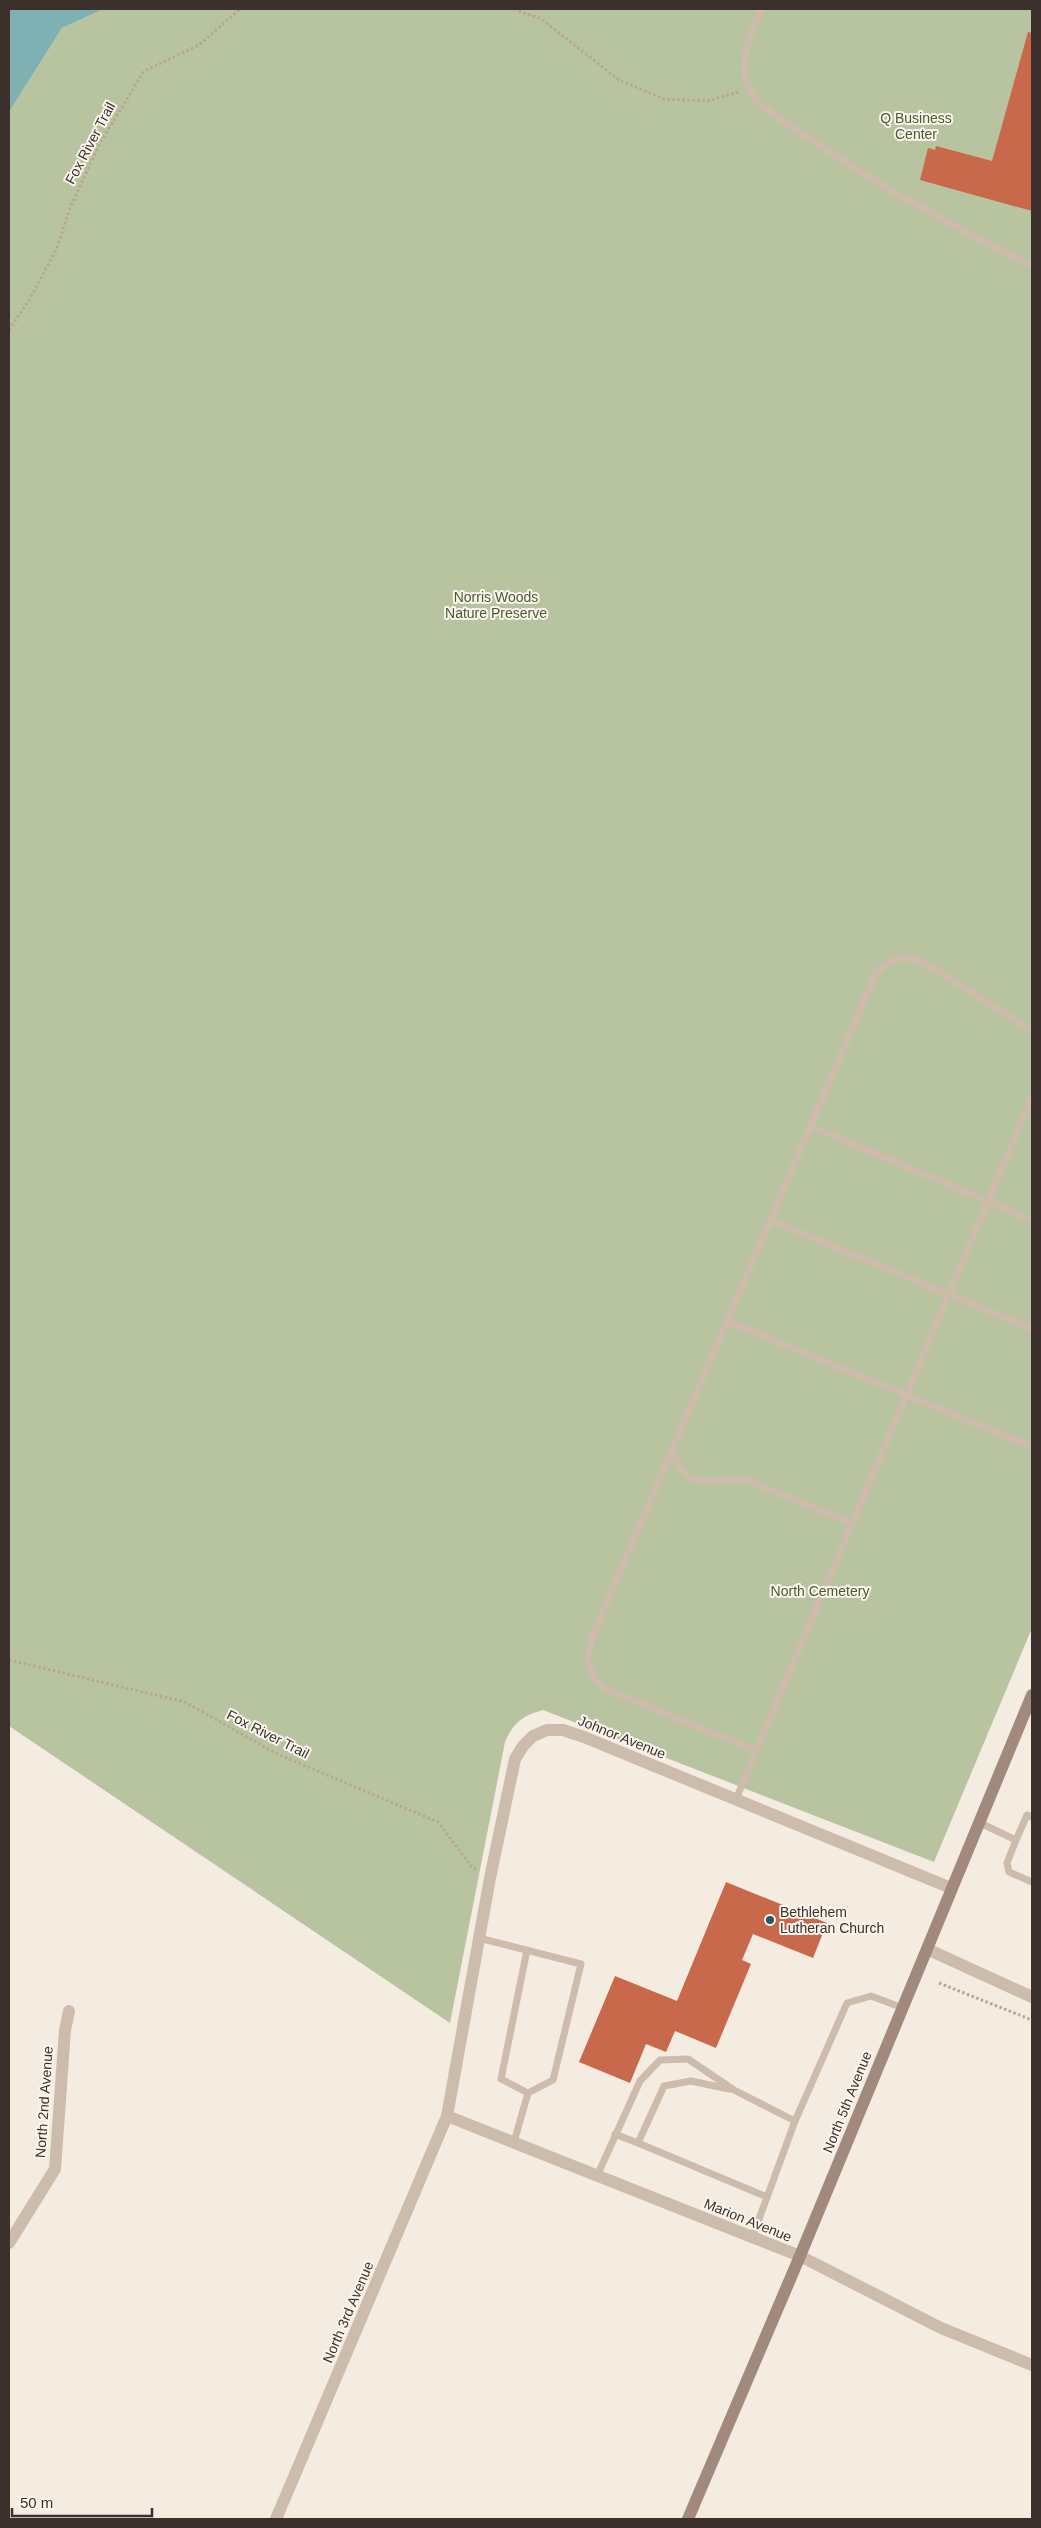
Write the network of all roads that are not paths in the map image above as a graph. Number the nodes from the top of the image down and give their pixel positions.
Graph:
1 (763, 9) edge
2 (1032, 265) edge
3 (1032, 1030) edge
4 (1032, 1097) edge
5 (810, 1126) junction
6 (988, 1202) junction
7 (770, 1220) junction
8 (1032, 1220) edge
9 (949, 1295) junction
10 (727, 1321) junction
11 (1032, 1329) edge
12 (906, 1396) junction
13 (1032, 1447) edge
14 (672, 1450) junction
15 (852, 1523) junction
16 (1032, 1695) edge
17 (756, 1751) junction
18 (736, 1799) junction
19 (1032, 1818) edge
20 (978, 1822) junction
21 (1016, 1840) junction
22 (1032, 1882) edge
23 (951, 1888) junction
24 (479, 1938) junction
25 (927, 1949) junction
26 (527, 1950) junction
27 (1032, 1997) edge
28 (903, 2008) junction
29 (69, 2011) dead end
30 (734, 2090) junction
31 (528, 2093) junction
32 (447, 2116) junction
33 (794, 2121) junction
34 (616, 2134) junction
35 (514, 2142) junction
36 (638, 2142) junction
37 (597, 2176) junction
38 (767, 2197) junction
39 (752, 2238) junction
40 (9, 2243) edge
41 (800, 2256) junction
42 (1032, 2365) edge
43 (276, 2519) edge
44 (688, 2519) edge

1 - 2 lane
3 - 5 lane
4 - 6 lane
5 - 6 lane
5 - 7 lane
6 - 8 lane
6 - 9 lane
7 - 9 lane
7 - 10 lane
9 - 11 lane
9 - 12 lane
10 - 12 lane
10 - 14 lane
12 - 13 lane
12 - 15 lane
14 - 15 lane
14 - 17 lane
15 - 17 lane
16 - 20 main road, North 5th Avenue
17 - 18 lane
18 - 23 street, Johnor Avenue
18 - 24 street, Johnor Avenue
19 - 21 lane
20 - 21 lane
20 - 23 main road, North 5th Avenue
21 - 22 lane
23 - 25 main road, North 5th Avenue
24 - 26 lane
24 - 32 street, Johnor Avenue
25 - 27 street
25 - 28 main road, North 5th Avenue
26 - 31 lane
26 - 31 lane
28 - 33 lane
28 - 41 main road, North 5th Avenue
29 - 40 street, North 2nd Avenue
30 - 33 lane
30 - 34 lane
30 - 36 lane
31 - 35 lane
32 - 35 street, Marion Avenue
32 - 43 street, North 3rd Avenue
33 - 38 lane
34 - 36 lane
34 - 37 lane
35 - 37 street, Marion Avenue
36 - 38 lane
37 - 39 street, Marion Avenue
38 - 39 lane
39 - 41 street, Marion Avenue
41 - 42 street, Marion Avenue
41 - 44 main road, North 5th Avenue

